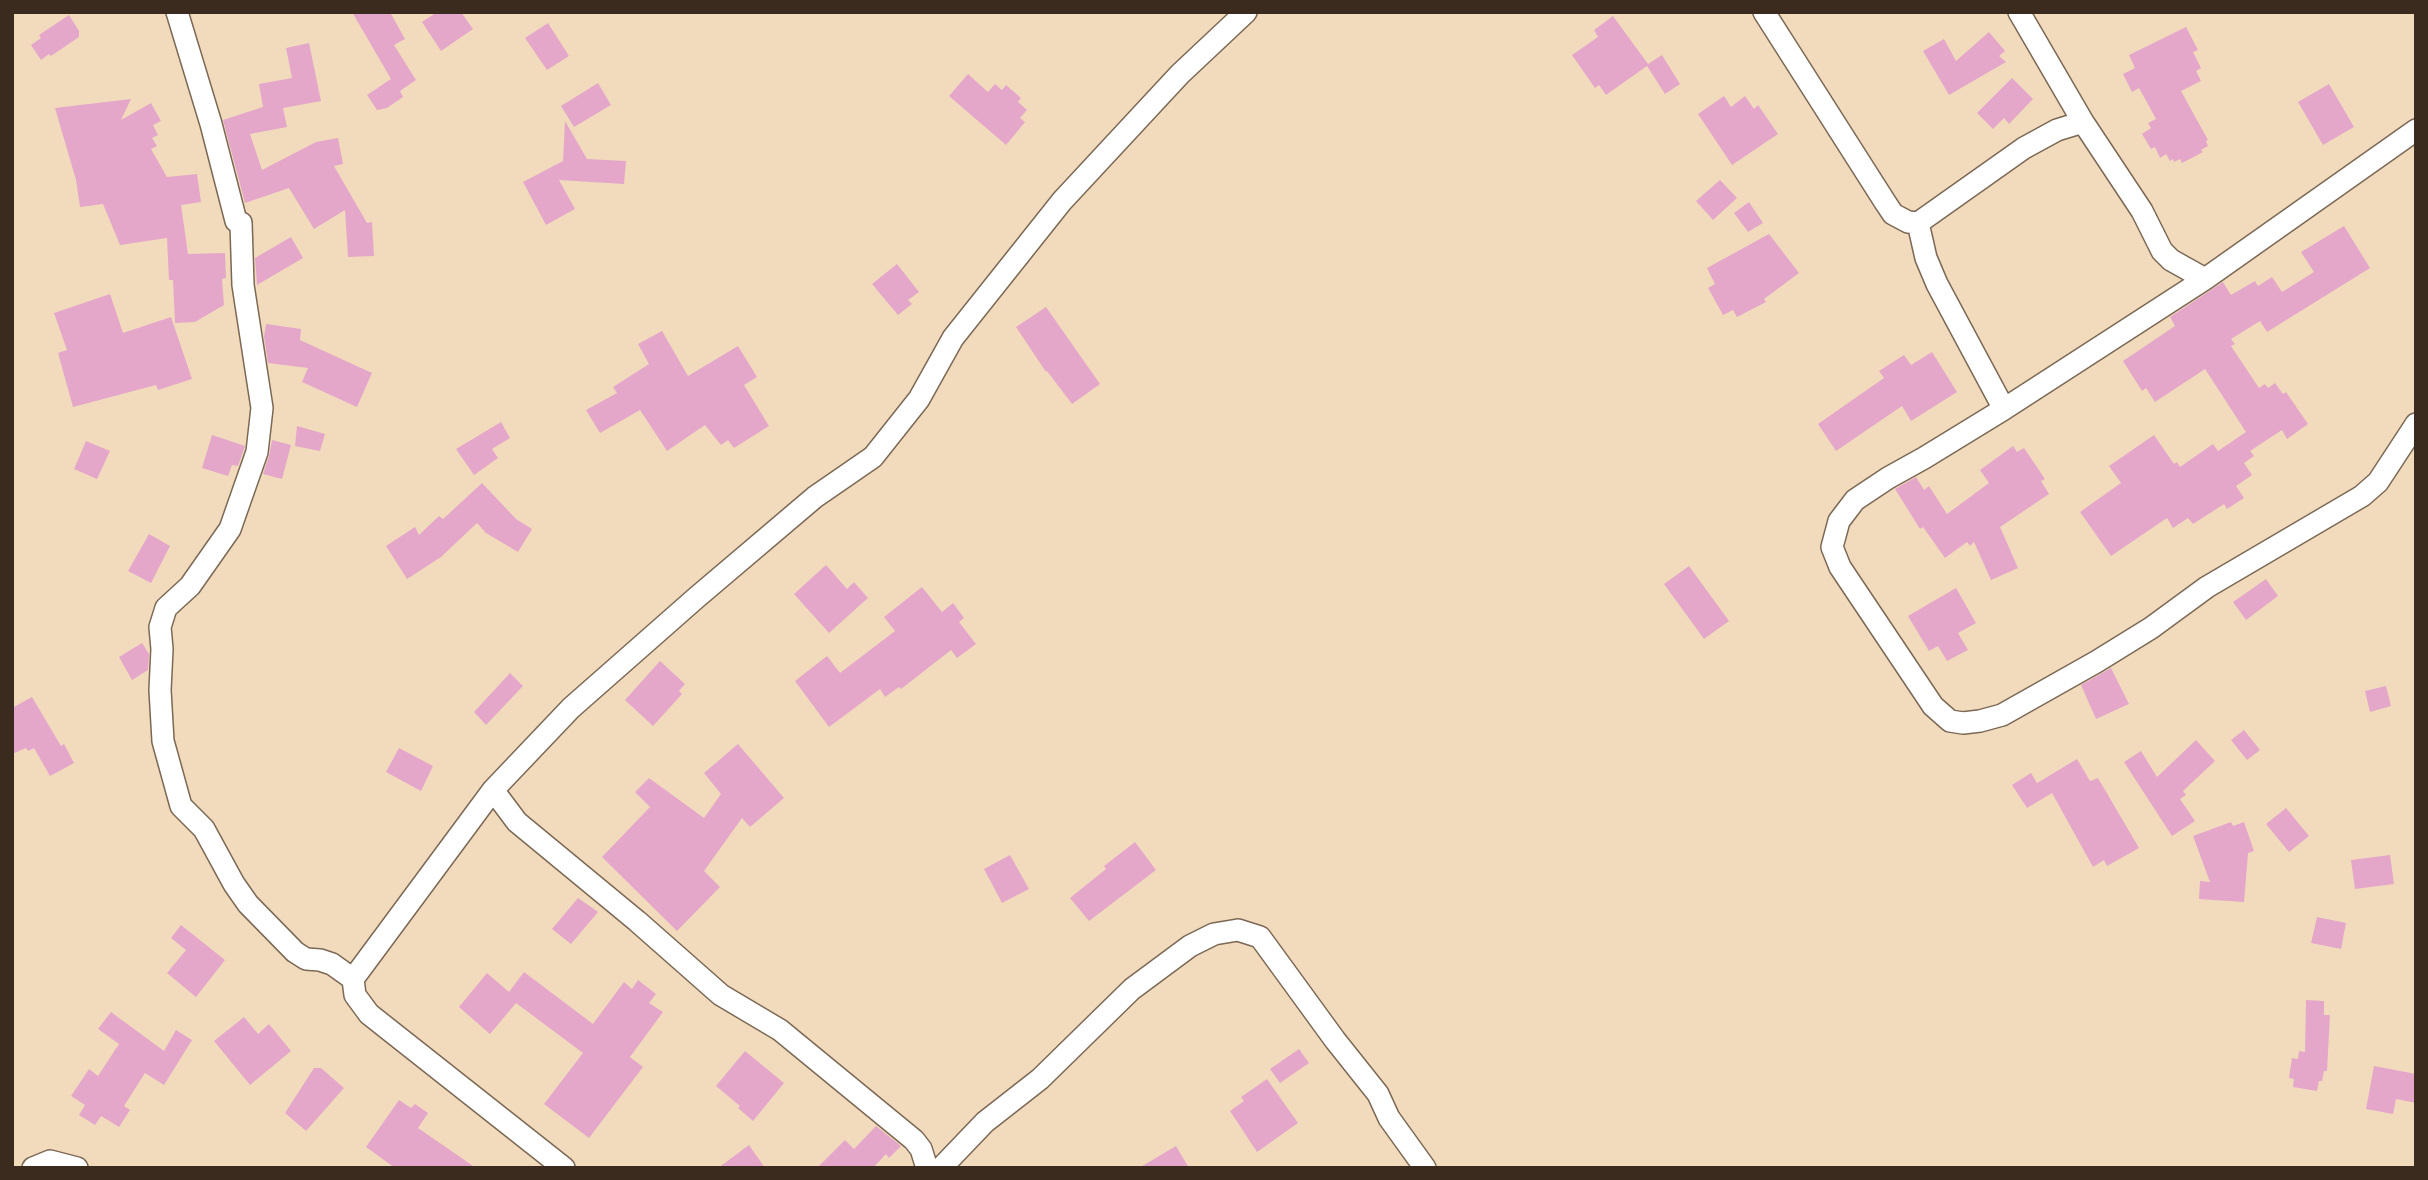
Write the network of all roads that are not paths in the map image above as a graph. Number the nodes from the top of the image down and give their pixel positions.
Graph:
1 (177, 12) edge
2 (1247, 12) edge
3 (1764, 12) edge
4 (2019, 12) edge
5 (2083, 122) junction
6 (2416, 130) edge
7 (1918, 223) junction
8 (2205, 279) junction
9 (2004, 409) junction
10 (2416, 424) edge
11 (493, 790) junction
12 (353, 979) junction
13 (33, 1168) edge
14 (77, 1168) edge
15 (564, 1168) edge
16 (927, 1168) edge
17 (941, 1168) edge
18 (1425, 1168) edge

1 - 12 street
2 - 11 street
3 - 7 street
4 - 5 street
5 - 7 street
5 - 8 street
6 - 8 street
7 - 9 street
8 - 9 street
9 - 10 street
11 - 12 street
11 - 16 street
12 - 15 street
13 - 14 street
17 - 18 street

